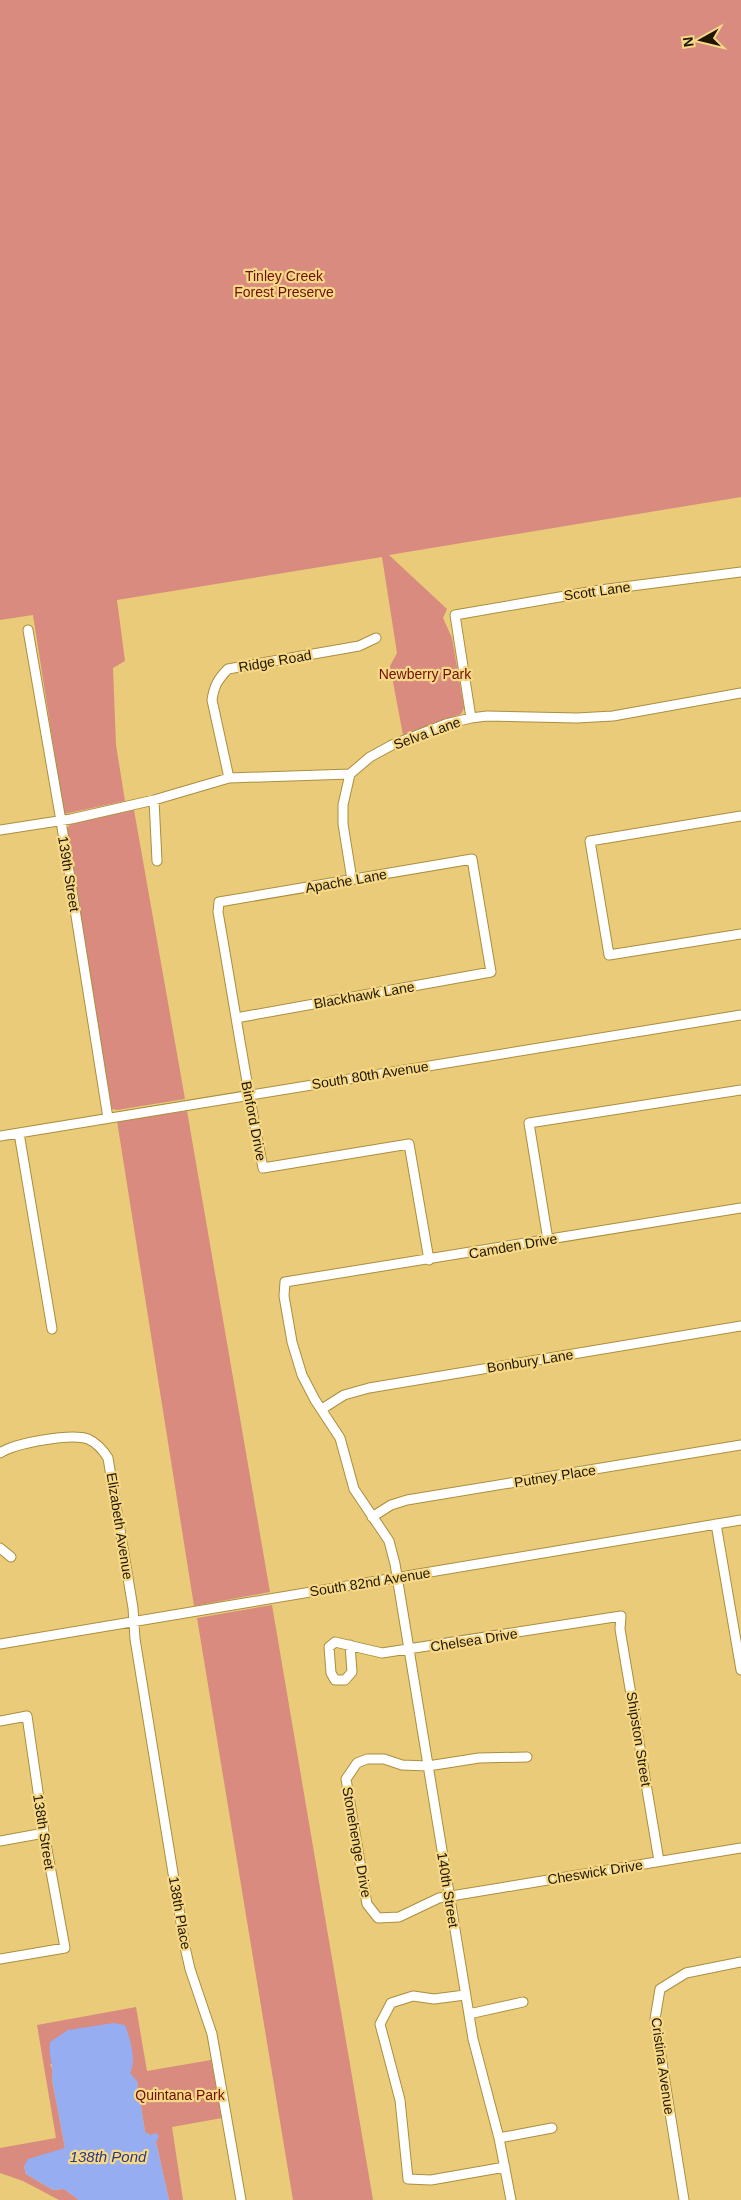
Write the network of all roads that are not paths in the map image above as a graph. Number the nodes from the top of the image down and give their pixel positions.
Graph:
1 (741, 572) edge
2 (28, 630) dead end
3 (376, 638) dead end
4 (741, 694) edge
5 (471, 718) junction
6 (350, 774) junction
7 (229, 778) junction
8 (154, 800) junction
9 (741, 816) edge
10 (61, 821) junction
11 (0, 830) edge
12 (157, 861) dead end
13 (352, 880) junction
14 (220, 902) joint
15 (741, 934) edge
16 (491, 972) joint
17 (741, 1015) edge
18 (236, 1018) junction
19 (741, 1090) edge
20 (249, 1095) junction
21 (108, 1118) junction
22 (19, 1133) junction
23 (0, 1136) edge
24 (741, 1208) edge
25 (548, 1240) junction
26 (429, 1260) junction
27 (741, 1326) edge
28 (52, 1329) dead end
29 (322, 1409) junction
30 (741, 1445) edge
31 (0, 1453) edge
32 (372, 1517) junction
33 (741, 1520) edge
34 (716, 1524) junction
35 (0, 1548) edge
36 (11, 1557) dead end
37 (398, 1578) junction
38 (621, 1616) joint
39 (134, 1622) junction
40 (0, 1644) edge
41 (350, 1646) junction
42 (409, 1650) junction
43 (741, 1670) edge
44 (0, 1721) edge
45 (528, 1757) dead end
46 (428, 1766) junction
47 (44, 1833) junction
48 (0, 1841) edge
49 (741, 1848) edge
50 (659, 1862) junction
51 (449, 1896) junction
52 (0, 1959) edge
53 (741, 1962) edge
54 (465, 1995) junction
55 (523, 2002) dead end
56 (468, 2014) junction
57 (552, 2128) dead end
58 (499, 2138) junction
59 (505, 2167) junction
60 (241, 2200) edge
61 (511, 2200) edge
62 (684, 2200) edge

1 - 5 street, Scott Lane
2 - 10 street, 139th Street
3 - 7 street, Ridge Road
4 - 5 street, Selva Lane
5 - 6 street, Selva Lane
6 - 7 street
6 - 13 street
7 - 8 street
8 - 10 street
8 - 12 street
9 - 15 street
10 - 11 street
10 - 21 street, 139th Street
13 - 14 street, Apache Lane
13 - 16 street, Apache Lane
14 - 18 street, Binford Drive
16 - 18 street, Blackhawk Lane
17 - 20 street, South 80th Avenue
18 - 20 street, Binford Drive
19 - 25 street
20 - 21 street, South 80th Avenue
20 - 26 street, Binford Drive
21 - 22 street, South 80th Avenue
22 - 23 street, South 80th Avenue
22 - 28 street
24 - 25 street, Camden Drive
25 - 26 street, Camden Drive
26 - 29 street, Camden Drive
27 - 29 street, Bonbury Lane
29 - 32 street
30 - 32 street, Putney Place
31 - 39 street, Elizabeth Avenue
32 - 37 street
33 - 34 street, South 82nd Avenue
34 - 37 street, South 82nd Avenue
34 - 43 street
35 - 36 street
37 - 39 street, South 82nd Avenue
37 - 42 street, 140th Street
38 - 42 street, Chelsea Drive
38 - 50 street, Shipston Street
39 - 40 street, South 82nd Avenue
39 - 60 street, 138th Place
41 - 41 street, Chelsea Drive
41 - 42 street, Chelsea Drive
42 - 46 street, 140th Street
44 - 47 street, 138th Street
45 - 46 street
46 - 51 street, 140th Street
46 - 51 street, Stonehenge Drive
47 - 48 street
47 - 52 street, 138th Street
49 - 50 street, Cheswick Drive
50 - 51 street, Cheswick Drive
51 - 54 street, 140th Street
53 - 62 street, Cristina Avenue
54 - 56 street, 140th Street
54 - 59 street
55 - 56 street
56 - 58 street, 140th Street
57 - 58 street
58 - 59 street, 140th Street
59 - 61 street, 140th Street

